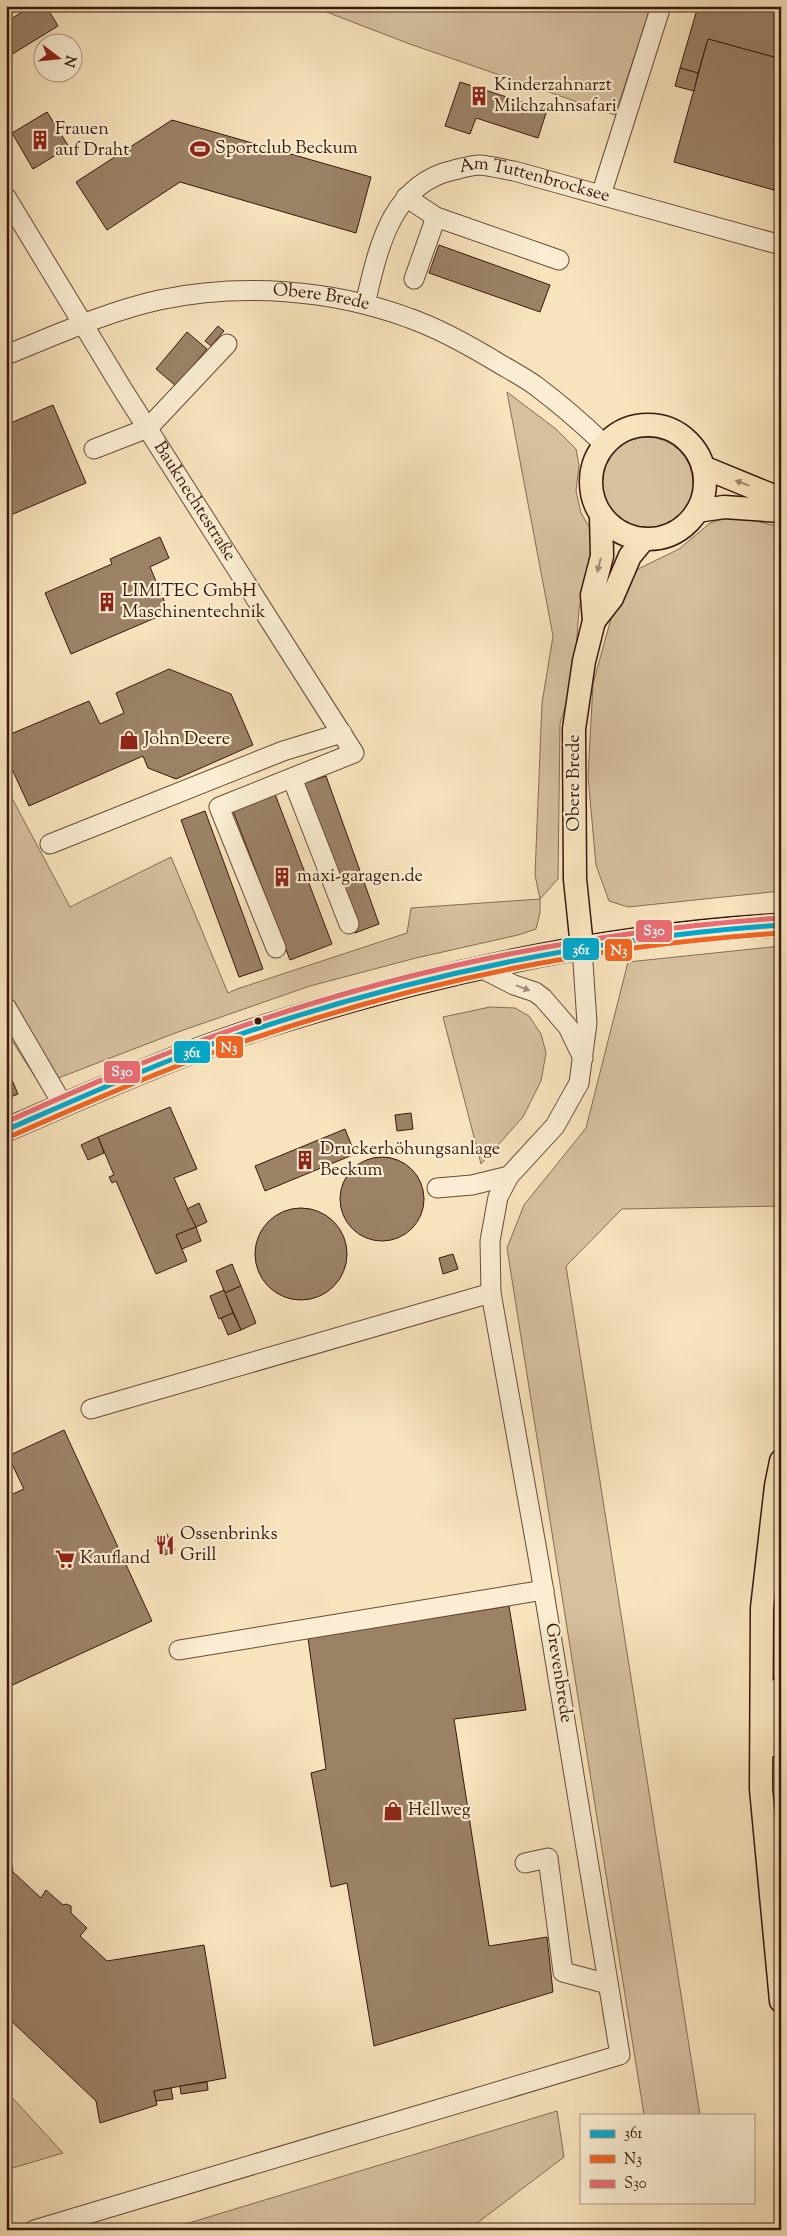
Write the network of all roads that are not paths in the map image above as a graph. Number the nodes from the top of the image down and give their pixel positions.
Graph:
1 (661, 6) edge
2 (601, 195) junction
3 (6, 197) edge
4 (406, 197) junction
5 (436, 217) junction
6 (781, 245) edge
7 (559, 260) dead end
8 (414, 279) dead end
9 (365, 304) junction
10 (83, 323) junction
11 (227, 344) dead end
12 (6, 355) edge
13 (148, 428) junction
14 (605, 445) junction
15 (94, 449) dead end
16 (703, 467) junction
17 (781, 499) edge
18 (697, 511) junction
19 (781, 511) edge
20 (602, 516) junction
21 (644, 540) junction
22 (594, 621) junction
23 (342, 733) junction
24 (292, 778) junction
25 (50, 844) dead end
26 (349, 924) dead end
27 (781, 925) edge
28 (582, 947) junction
29 (276, 948) dead end
30 (479, 967) junction
31 (6, 1007) edge
32 (583, 1058) junction
33 (63, 1105) junction
34 (6, 1130) edge
35 (509, 1176) junction
36 (437, 1188) dead end
37 (491, 1293) junction
38 (91, 1409) dead end
39 (781, 1461) edge
40 (544, 1590) junction
41 (179, 1650) dead end
42 (781, 1688) edge
43 (760, 1789) junction
44 (525, 1863) dead end
45 (608, 1984) junction
46 (781, 2002) edge
47 (34, 2230) edge

1 - 2 street
2 - 4 street, Am Tuttenbrocksee
2 - 6 street, Am Tuttenbrocksee
3 - 10 street, Bauknechtestraße
4 - 5 street
4 - 9 street, Am Tuttenbrocksee
5 - 7 street
5 - 8 street
9 - 10 street, Obere Brede
9 - 14 street, Obere Brede
10 - 12 street, Obere Brede
10 - 13 street, Bauknechtestraße
11 - 13 street
13 - 15 street
13 - 23 street, Bauknechtestraße
14 - 16 main road
14 - 20 main road
17 -> 16 main road
16 - 18 main road
18 - 19 main road
18 - 21 main road
20 - 21 main road
20 -> 22 main road, Obere Brede
21 - 22 main road, Obere Brede
22 - 28 main road, Obere Brede
23 - 24 street, Bauknechtestraße
23 - 25 street
24 - 26 street
24 - 29 street
27 - 28 main road
28 - 30 main road
28 - 32 street, Grevenbrede
30 -> 32 street
30 - 33 main road
31 - 33 street
32 - 35 street, Grevenbrede
33 - 34 main road
35 - 36 street
35 - 37 street, Grevenbrede
37 - 38 street
37 - 40 street, Grevenbrede
39 - 43 main road
40 - 41 street
40 - 45 street, Grevenbrede
42 - 43 main road
43 - 46 main road
44 - 45 street
45 - 47 street, Grevenbrede

